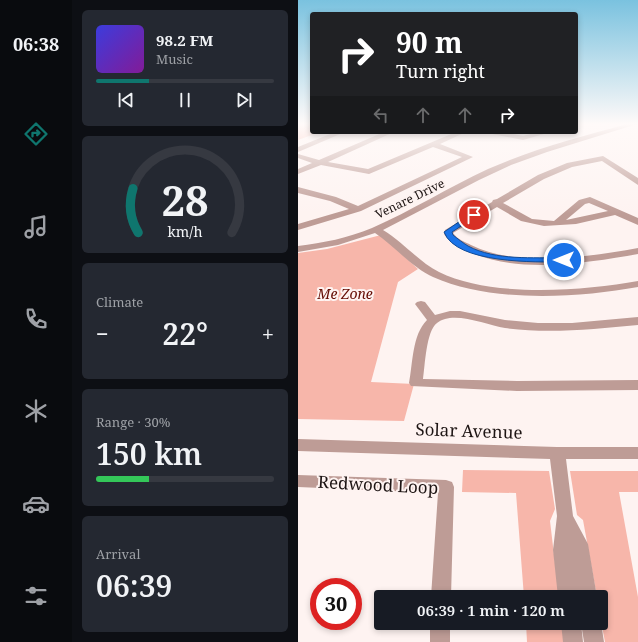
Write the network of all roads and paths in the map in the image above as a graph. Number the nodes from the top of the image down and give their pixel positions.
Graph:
1 (337, 154) edge
2 (411, 154) edge
3 (463, 154) edge
4 (533, 154) edge
5 (605, 154) edge
6 (298, 156) edge
7 (469, 156) junction
8 (479, 158) dead end
9 (603, 158) junction
10 (318, 162) junction
11 (298, 172) edge
12 (638, 182) edge
13 (298, 190) edge
14 (496, 202) junction
15 (358, 209) junction
16 (617, 212) junction
17 (638, 222) edge
18 (557, 223) junction
19 (298, 227) edge
20 (376, 229) junction
21 (298, 249) edge
22 (638, 251) edge
23 (638, 284) edge
24 (421, 304) dead end
25 (433, 320) junction
26 (638, 321) edge
27 (638, 385) edge
28 (298, 445) edge
29 (557, 453) junction
30 (638, 453) edge
31 (298, 481) edge
32 (565, 516) junction
33 (442, 590) edge
34 (567, 590) edge
35 (586, 590) edge
36 (440, 630) edge
37 (572, 630) edge
38 (592, 630) edge
39 (440, 642) edge
40 (573, 642) edge
41 (594, 642) edge

1 - 10 street
2 - 10 street
3 - 7 street
4 - 20 street, Venare Drive
5 - 9 street
6 - 10 street
7 - 8 street
7 - 15 street
9 - 12 street
9 - 14 street
10 - 11 street
13 - 15 street
14 - 18 street
14 - 22 street
15 - 19 street
16 - 17 street
16 - 18 street
16 - 18 street
20 - 21 street, Venare Drive
20 - 23 street
24 - 25 street
25 - 26 street
25 - 27 street
28 - 29 street, Solar Avenue
29 - 30 street, Solar Avenue
29 - 32 street
31 - 33 street, Redwood Loop
32 - 34 street
32 - 35 street
36 - 39 street
37 - 40 street
38 - 41 street

